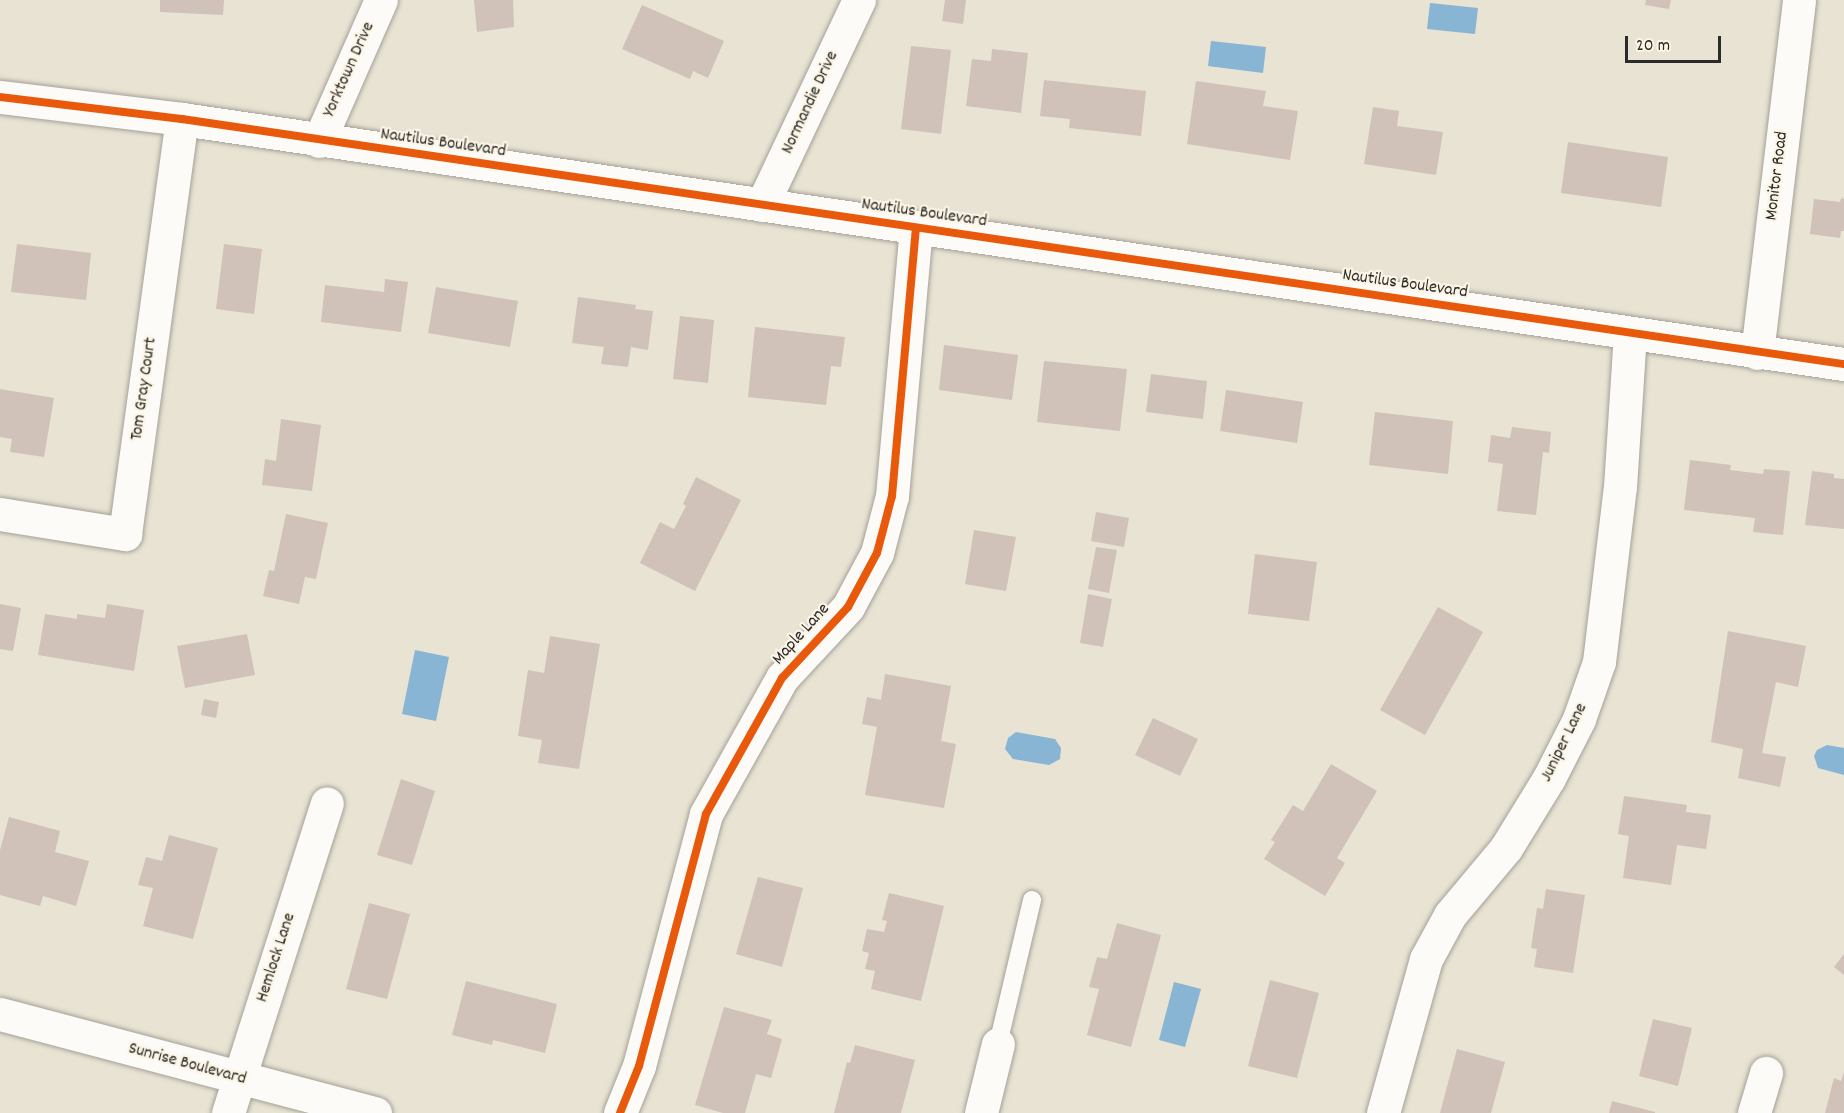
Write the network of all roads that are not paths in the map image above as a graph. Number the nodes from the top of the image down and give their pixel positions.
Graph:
1 (381, 0) edge
2 (859, 0) edge
3 (1799, 0) edge
4 (0, 97) edge
5 (182, 119) junction
6 (319, 141) junction
7 (762, 205) junction
8 (916, 228) junction
9 (1630, 334) junction
10 (1756, 353) junction
11 (1844, 364) edge
12 (0, 514) edge
13 (327, 803) dead end
14 (1032, 900) dead end
15 (0, 1014) edge
16 (998, 1044) joint
17 (1766, 1072) dead end
18 (238, 1078) junction
19 (228, 1113) edge
20 (375, 1113) edge
21 (620, 1113) edge
22 (981, 1113) edge
23 (1383, 1113) edge
24 (1754, 1113) edge

1 - 6 street, Yorktown Drive
2 - 7 street, Normandie Drive
3 - 10 street, Monitor Road
4 - 5 street, Nautilus Boulevard
5 - 6 street, Nautilus Boulevard
5 - 12 street, Tom Gray Court
6 - 7 street, Nautilus Boulevard
7 - 8 street, Nautilus Boulevard
8 - 9 street, Nautilus Boulevard
8 - 21 street, Maple Lane
9 - 10 street, Nautilus Boulevard
9 - 23 street, Juniper Lane
10 - 11 street, Nautilus Boulevard
13 - 18 street, Hemlock Lane
14 - 16 lane
15 - 18 street, Sunrise Boulevard
16 - 22 street
17 - 24 street
18 - 19 street, Hemlock Lane
18 - 20 street, Sunrise Boulevard

